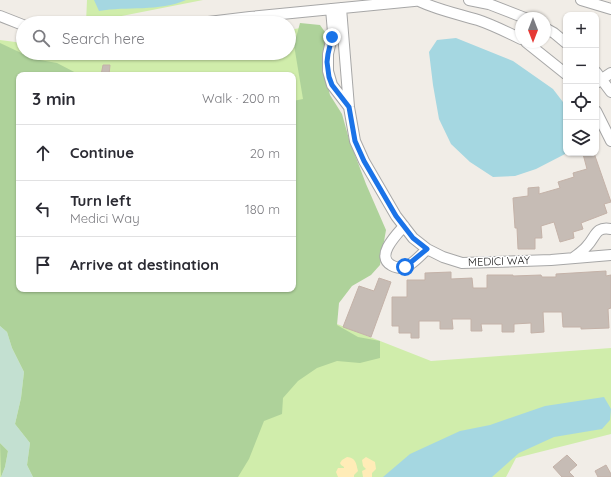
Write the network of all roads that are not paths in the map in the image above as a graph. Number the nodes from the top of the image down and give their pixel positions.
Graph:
1 (469, 0) edge
2 (581, 0) edge
3 (422, 1) edge
4 (341, 8) junction
5 (331, 9) junction
6 (611, 9) edge
7 (515, 14) edge
8 (0, 16) edge
9 (260, 16) edge
10 (16, 22) edge
11 (551, 31) edge
12 (515, 35) edge
13 (563, 40) edge
14 (534, 48) edge
15 (328, 52) junction
16 (345, 52) junction
17 (563, 72) edge
18 (611, 73) edge
19 (599, 78) edge
20 (599, 79) edge
21 (347, 82) junction
22 (332, 84) junction
23 (611, 92) edge
24 (349, 107) junction
25 (599, 117) edge
26 (611, 141) edge
27 (404, 226) junction
28 (611, 229) edge
29 (427, 249) junction
30 (611, 255) edge
31 (573, 258) junction

1 - 7 street
2 - 6 street
3 - 4 street
3 - 12 street
4 - 5 street
4 - 16 street, MEDICI WAY
5 - 9 street
5 - 15 street, MEDICI WAY
8 - 10 street
11 - 13 street
14 - 17 street
15 - 16 street
15 - 22 street, MEDICI WAY
16 - 21 street, MEDICI WAY
18 - 19 street
20 - 23 street
21 - 22 street
21 - 24 street, MEDICI WAY
22 - 24 street, MEDICI WAY
24 - 27 street, MEDICI WAY
25 - 26 street
27 - 29 street, MEDICI WAY
27 - 29 street
28 - 31 street
29 - 31 street, MEDICI WAY
30 - 31 street, MEDICI WAY

